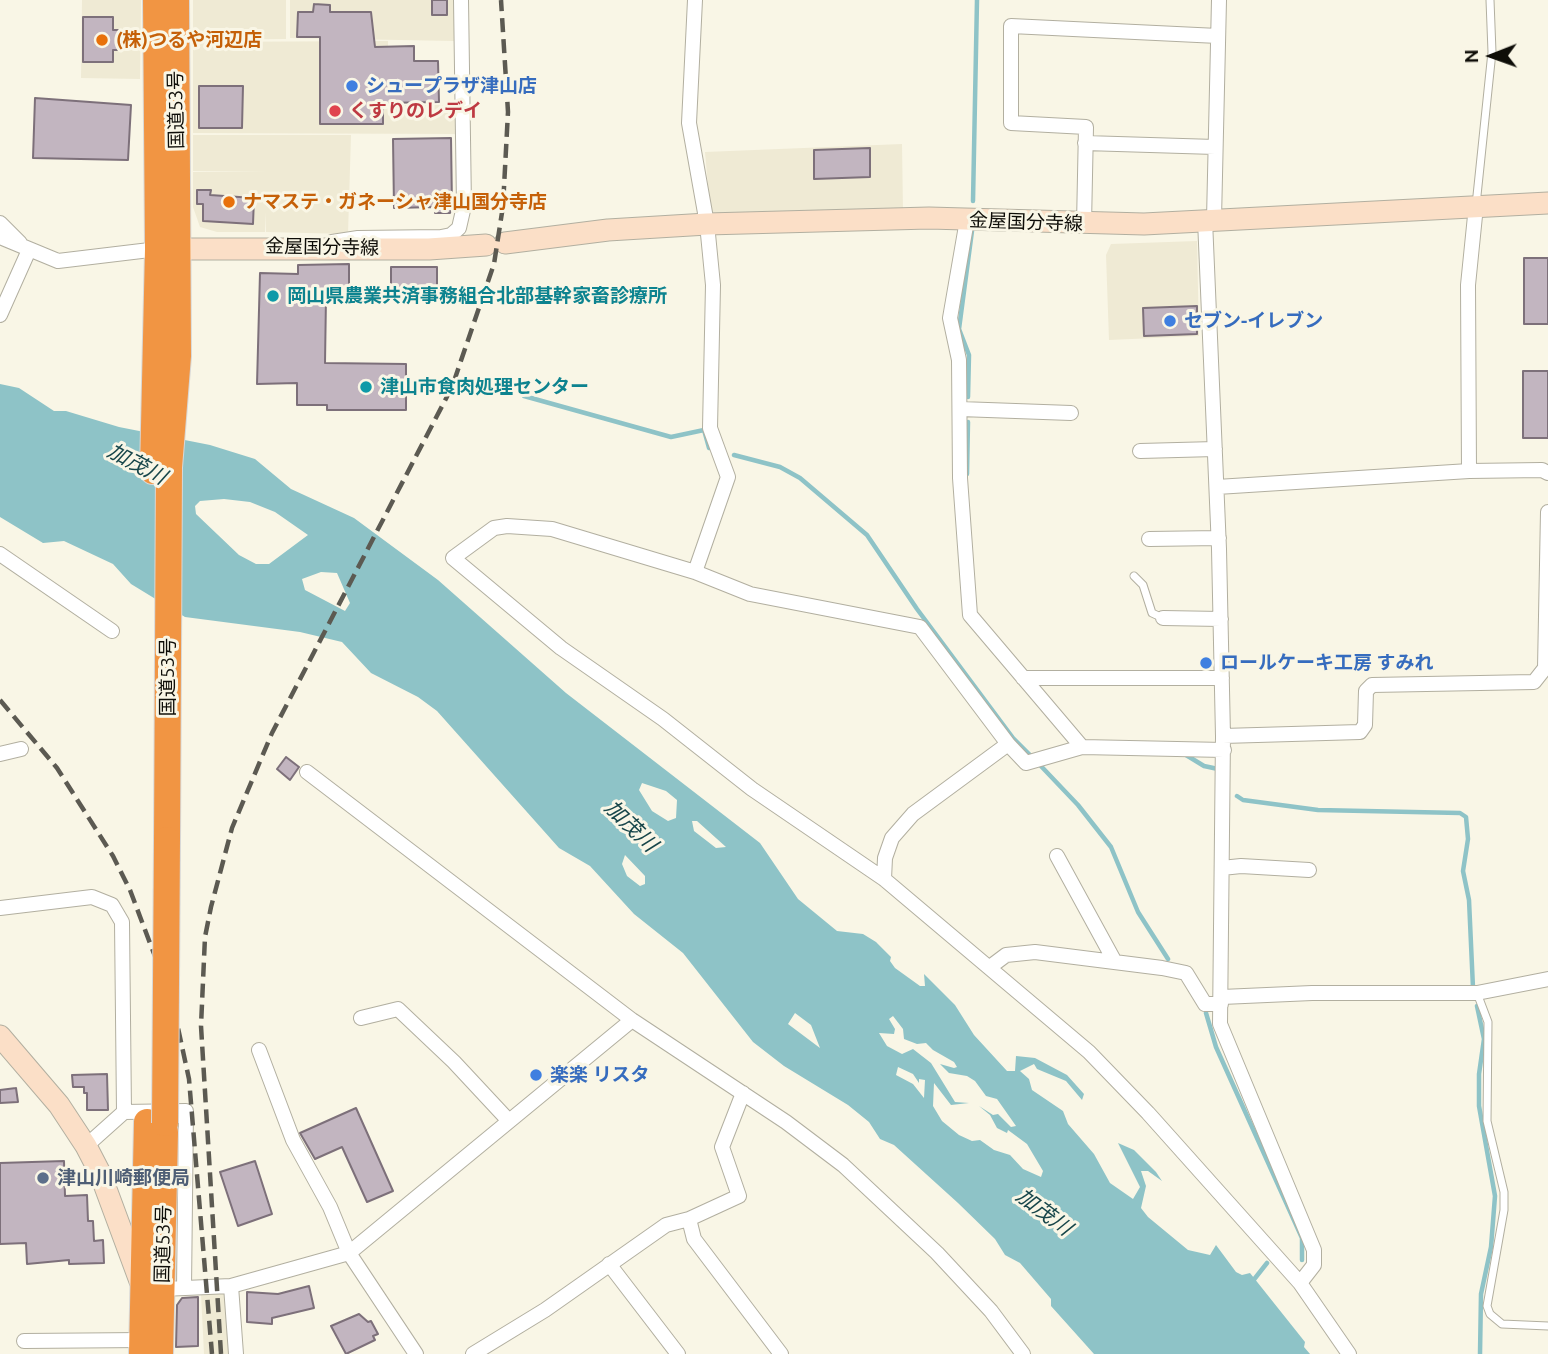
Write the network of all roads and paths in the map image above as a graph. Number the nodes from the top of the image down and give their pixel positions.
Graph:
1 (156, 0) edge
2 (176, 0) edge
3 (461, 0) edge
4 (695, 0) edge
5 (1219, 0) edge
6 (1490, 0) edge
7 (1218, 36) junction
8 (1085, 143) junction
9 (1215, 146) junction
10 (1548, 204) edge
11 (1476, 206) junction
12 (1209, 219) junction
13 (967, 220) junction
14 (0, 223) edge
15 (708, 224) junction
16 (1084, 224) junction
17 (0, 237) edge
18 (314, 247) junction
19 (168, 248) junction
20 (26, 257) junction
21 (0, 315) edge
22 (960, 409) junction
23 (1071, 413) dead end
24 (1215, 449) junction
25 (1140, 451) dead end
26 (1469, 471) junction
27 (1548, 473) edge
28 (1217, 487) junction
29 (1548, 512) edge
30 (1219, 538) junction
31 (1149, 539) dead end
32 (0, 554) edge
33 (695, 572) junction
34 (1134, 576) dead end
35 (1163, 618) joint
36 (1221, 619) junction
37 (112, 631) dead end
38 (1547, 649) edge
39 (159, 650) junction
40 (1023, 678) junction
41 (1222, 678) junction
42 (1224, 743) junction
43 (1009, 744) junction
44 (1082, 747) junction
45 (21, 749) dead end
46 (0, 754) edge
47 (307, 772) dead end
48 (1056, 856) dead end
49 (1222, 868) junction
50 (1309, 870) dead end
51 (884, 879) junction
52 (0, 908) edge
53 (1115, 962) junction
54 (990, 967) junction
55 (1548, 979) edge
56 (1478, 993) junction
57 (1221, 1001) junction
58 (361, 1018) dead end
59 (632, 1020) junction
60 (0, 1036) edge
61 (259, 1050) dead end
62 (743, 1093) junction
63 (145, 1119) junction
64 (509, 1121) junction
65 (86, 1146) junction
66 (689, 1219) junction
67 (349, 1253) junction
68 (609, 1264) junction
69 (1300, 1283) junction
70 (231, 1286) junction
71 (163, 1288) junction
72 (1548, 1326) edge
73 (24, 1341) dead end
74 (148, 1349) edge
75 (236, 1354) edge
76 (416, 1354) edge
77 (473, 1354) edge
78 (678, 1354) edge
79 (781, 1354) edge
80 (1023, 1354) edge
81 (1349, 1354) edge

1 - 19 highway, 国道53号
2 - 19 highway, 国道53号
3 - 18 street
4 - 15 street
5 - 7 street
6 - 11 lane
7 - 8 street
7 - 9 street
8 - 9 street
8 - 16 street
9 - 12 street
10 - 11 main road, 金屋国分寺線
11 - 12 main road, 金屋国分寺線
11 - 26 street
12 - 16 main road, 金屋国分寺線
12 - 24 street
13 - 15 main road, 金屋国分寺線
13 - 16 main road, 金屋国分寺線
13 - 22 street
14 - 20 street
15 - 18 main road, 金屋国分寺線
15 - 33 street
17 - 20 street
18 - 19 main road, 金屋国分寺線
19 - 20 street
19 - 39 highway, 国道53号
19 - 39 highway, 国道53号
20 - 21 street
22 - 23 street
22 - 40 street
24 - 25 street
24 - 28 street
26 - 27 street
26 - 28 street
28 - 30 street
29 - 38 street
30 - 31 street
30 - 36 street
32 - 37 street
33 - 43 street
33 - 51 street
34 - 35 lane
35 - 36 street
36 - 41 street
38 - 42 street
39 - 63 highway, 国道53号
40 - 41 street
40 - 44 street
41 - 42 street
42 - 44 street
42 - 49 street
43 - 44 street
43 - 51 street
45 - 46 street
47 - 59 street
48 - 53 street
49 - 50 street
49 - 57 street
51 - 54 street
52 - 63 street
53 - 54 street
53 - 57 street
54 - 69 street
55 - 56 street
56 - 57 street
56 - 72 lane
57 - 69 street
58 - 64 street
59 - 62 street
59 - 64 street
60 - 65 main road
61 - 67 street
62 - 66 street
62 - 80 street
63 - 65 street
63 - 71 highway, 国道53号
63 - 71 street
64 - 67 street
65 - 71 main road
66 - 68 street
66 - 79 street
67 - 70 street
67 - 76 street
68 - 77 street
68 - 78 street
69 - 81 street
70 - 71 street
70 - 75 street
71 - 74 highway, 国道53号
73 - 74 street

